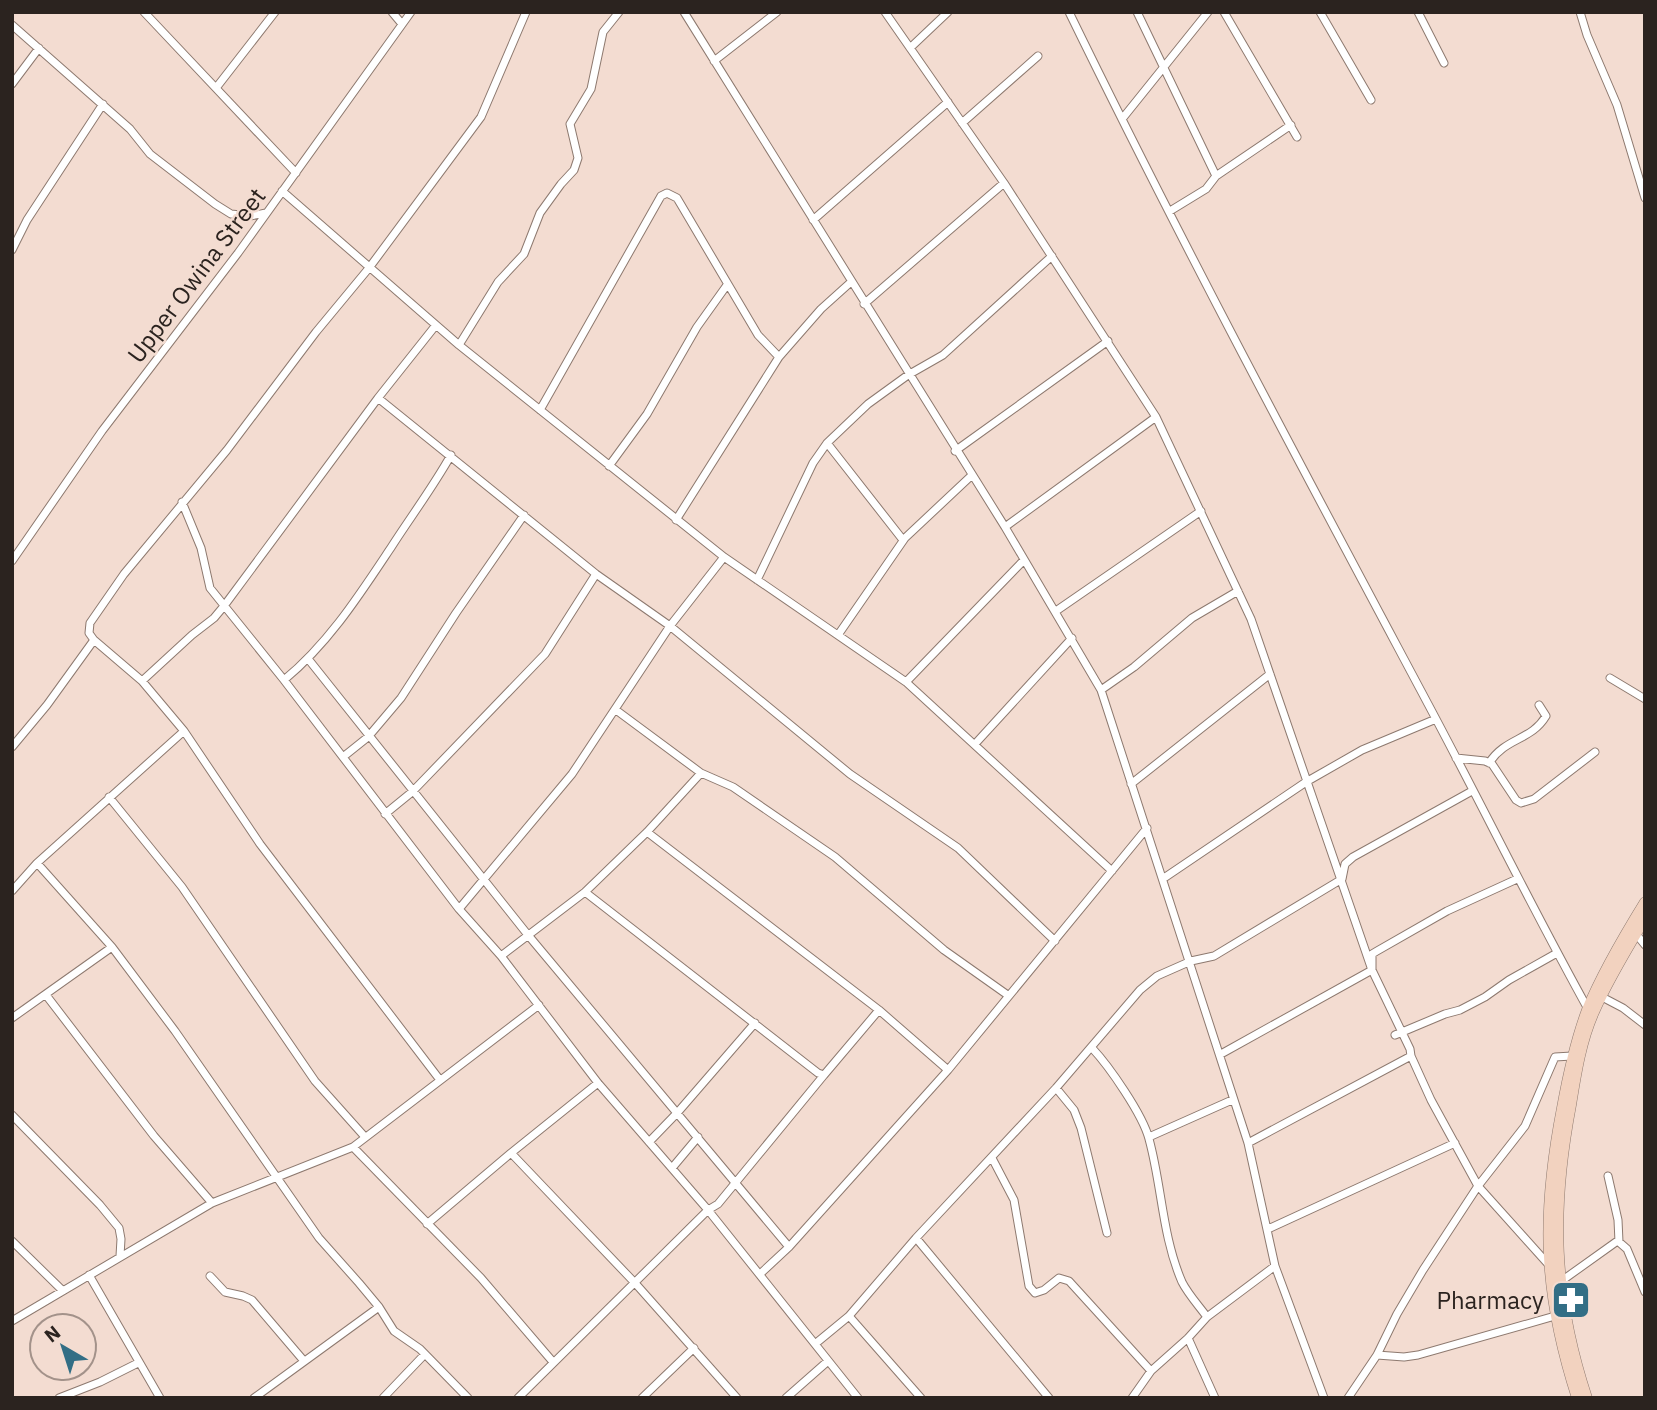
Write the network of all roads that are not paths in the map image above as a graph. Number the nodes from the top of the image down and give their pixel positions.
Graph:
1 (157, 12) edge
2 (275, 12) edge
3 (392, 12) edge
4 (411, 12) edge
5 (526, 12) edge
6 (619, 12) edge
7 (684, 12) edge
8 (777, 12) edge
9 (885, 12) edge
10 (948, 12) edge
11 (1069, 12) edge
12 (1137, 12) edge
13 (1208, 12) edge
14 (1224, 12) edge
15 (1320, 12) edge
16 (1418, 12) edge
17 (1580, 12) edge
18 (147, 15) edge
19 (402, 24) junction
20 (12, 25) edge
21 (39, 48) junction
22 (910, 48) junction
23 (1038, 56) dead end
24 (714, 61) junction
25 (1444, 63) dead end
26 (1163, 68) junction
27 (12, 84) edge
28 (216, 88) junction
29 (1371, 100) dead end
30 (948, 102) junction
31 (103, 104) junction
32 (1122, 119) junction
33 (962, 123) junction
34 (1291, 125) junction
35 (1297, 137) dead end
36 (296, 173) junction
37 (1216, 176) junction
38 (1004, 183) junction
39 (282, 191) junction
40 (1645, 198) edge
41 (1170, 211) junction
42 (267, 213) junction
43 (813, 220) junction
44 (12, 250) edge
45 (1052, 256) junction
46 (369, 268) junction
47 (851, 282) junction
48 (727, 285) junction
49 (864, 304) junction
50 (436, 325) junction
51 (1108, 341) junction
52 (459, 345) junction
53 (779, 357) junction
54 (908, 375) junction
55 (379, 398) junction
56 (540, 410) junction
57 (1156, 417) junction
58 (827, 443) junction
59 (956, 451) junction
60 (451, 455) junction
61 (609, 466) junction
62 (971, 476) junction
63 (182, 502) junction
64 (1201, 511) junction
65 (524, 515) junction
66 (677, 520) junction
67 (1005, 527) junction
68 (904, 540) junction
69 (724, 557) junction
70 (1024, 560) junction
71 (12, 561) edge
72 (596, 574) junction
73 (757, 580) junction
74 (1238, 592) junction
75 (225, 606) junction
76 (1056, 611) junction
77 (670, 626) junction
78 (838, 635) junction
79 (1072, 638) junction
80 (94, 640) junction
81 (309, 660) junction
82 (1270, 674) junction
83 (1610, 678) dead end
84 (284, 680) junction
85 (142, 681) junction
86 (906, 682) junction
87 (1101, 690) junction
88 (1645, 699) edge
89 (1539, 705) dead end
90 (616, 710) junction
91 (1436, 719) junction
92 (184, 731) junction
93 (369, 737) junction
94 (975, 744) junction
95 (12, 747) edge
96 (1595, 752) dead end
97 (343, 757) junction
98 (1456, 758) junction
99 (1489, 763) junction
100 (701, 773) junction
101 (1307, 782) junction
102 (1132, 784) junction
103 (1472, 791) junction
104 (412, 792) junction
105 (109, 797) junction
106 (385, 814) junction
107 (1147, 828) junction
108 (647, 832) junction
109 (37, 863) junction
110 (1112, 871) junction
111 (1164, 878) junction
112 (1342, 879) junction
113 (1517, 879) junction
114 (484, 881) junction
115 (12, 891) edge
116 (585, 892) junction
117 (1645, 902) edge
118 (458, 909) junction
119 (1645, 919) edge
120 (1636, 934) junction
121 (528, 935) junction
122 (1055, 941) junction
123 (1645, 945) edge
124 (111, 947) junction
125 (1557, 953) junction
126 (501, 956) junction
127 (1191, 961) junction
128 (1372, 970) junction
129 (46, 995) junction
130 (1009, 996) junction
131 (1602, 997) junction
132 (539, 1005) junction
133 (1588, 1009) junction
134 (879, 1010) junction
135 (12, 1018) edge
136 (755, 1023) junction
137 (1645, 1025) edge
138 (1395, 1035) dead end
139 (1092, 1048) junction
140 (1221, 1054) junction
141 (1411, 1056) junction
142 (1572, 1056) junction
143 (948, 1070) junction
144 (824, 1074) junction
145 (440, 1080) junction
146 (597, 1083) junction
147 (1056, 1088) junction
148 (1232, 1100) junction
149 (678, 1112) junction
150 (12, 1115) edge
151 (698, 1137) junction
152 (1149, 1137) junction
153 (365, 1138) junction
154 (649, 1142) junction
155 (1248, 1143) junction
156 (1455, 1143) junction
157 (353, 1147) junction
158 (511, 1153) junction
159 (992, 1158) junction
160 (672, 1168) junction
161 (1608, 1176) dead end
162 (277, 1178) junction
163 (735, 1182) junction
164 (1478, 1186) junction
165 (212, 1203) junction
166 (708, 1210) junction
167 (427, 1224) junction
168 (1268, 1229) junction
169 (1107, 1233) dead end
170 (916, 1238) junction
171 (12, 1241) edge
172 (1619, 1242) junction
173 (789, 1247) junction
174 (120, 1256) junction
175 (1548, 1264) junction
176 (1275, 1266) junction
177 (760, 1274) junction
178 (89, 1275) junction
179 (209, 1276) dead end
180 (1560, 1282) junction
181 (635, 1283) junction
182 (62, 1290) junction
183 (1645, 1292) edge
184 (379, 1307) junction
185 (849, 1316) junction
186 (1555, 1316) junction
187 (1207, 1317) junction
188 (12, 1321) edge
189 (1188, 1338) junction
190 (815, 1344) junction
191 (694, 1348) junction
192 (425, 1354) junction
193 (1377, 1355) junction
194 (304, 1361) junction
195 (828, 1361) junction
196 (553, 1362) junction
197 (138, 1363) junction
198 (1151, 1371) junction
199 (59, 1398) edge
200 (160, 1398) edge
201 (254, 1398) edge
202 (383, 1398) edge
203 (468, 1398) edge
204 (518, 1398) edge
205 (642, 1398) edge
206 (737, 1398) edge
207 (786, 1398) edge
208 (858, 1398) edge
209 (921, 1398) edge
210 (1049, 1398) edge
211 (1132, 1398) edge
212 (1215, 1398) edge
213 (1324, 1398) edge
214 (1348, 1398) edge
215 (1577, 1398) edge
216 (1587, 1398) edge

1 - 18 street
2 - 28 street
3 - 19 street
4 - 19 street, Upper Owina Street
5 - 46 street
6 - 52 street
7 - 24 street
8 - 24 street
9 - 22 street
10 - 22 street
11 - 32 street
12 - 26 street
13 - 26 street
14 - 34 street
15 - 29 street
16 - 25 street
17 - 40 street
18 - 28 street
19 - 36 street, Upper Owina Street
20 - 21 street
21 - 27 street
21 - 31 street
22 - 30 street
23 - 33 street
24 - 43 street
26 - 32 street
26 - 37 street
28 - 36 street
30 - 33 street
30 - 43 street
31 - 42 street
31 - 44 street
32 - 41 street
33 - 38 street
34 - 35 street
34 - 37 street
36 - 39 street, Upper Owina Street
37 - 41 street
38 - 45 street
38 - 49 street
39 - 42 street, Upper Owina Street
39 - 46 street
41 - 91 street
42 - 71 street, Upper Owina Street
43 - 47 street
45 - 51 street
45 - 54 street
46 - 50 street
46 - 63 street
47 - 49 street
47 - 53 street
48 - 53 street
48 - 56 street
48 - 61 street
49 - 54 street
50 - 52 street
50 - 55 street
51 - 57 street
51 - 59 street
52 - 56 street
53 - 66 street
54 - 58 street
54 - 59 street
55 - 60 street
55 - 75 street
56 - 61 street
57 - 64 street
57 - 67 street
58 - 68 street
58 - 73 street
59 - 62 street
60 - 65 street
60 - 81 street
61 - 66 street
62 - 67 street
62 - 68 street
63 - 75 street
63 - 80 street
64 - 74 street
64 - 76 street
65 - 72 street
65 - 93 street
66 - 69 street
67 - 70 street
68 - 78 street
69 - 73 street
69 - 77 street
70 - 76 street
70 - 86 street
72 - 77 street
72 - 104 street
73 - 78 street
74 - 82 street
74 - 87 street
75 - 84 street
75 - 85 street
76 - 79 street
77 - 90 street
77 - 122 street
78 - 86 street
79 - 87 street
79 - 94 street
80 - 85 street
80 - 95 street
81 - 84 street
81 - 93 street
82 - 101 street
82 - 102 street
83 - 88 street
84 - 97 street
85 - 92 street
86 - 94 street
87 - 102 street
89 - 99 street
90 - 100 street
90 - 114 street
91 - 98 street
91 - 101 street
92 - 105 street
92 - 145 street
93 - 97 street
93 - 104 street
94 - 110 street
96 - 99 street
97 - 106 street
98 - 99 street
98 - 103 street
100 - 108 street
100 - 130 street
101 - 111 street
101 - 112 street
102 - 107 street
103 - 112 street
103 - 113 street
104 - 106 street
104 - 114 street
105 - 109 street
105 - 153 street
106 - 118 street
107 - 110 street
107 - 111 street
108 - 116 street
108 - 134 street
109 - 115 street
109 - 124 street
110 - 122 street
111 - 127 street
112 - 127 street
112 - 128 street
113 - 125 street
113 - 128 street
114 - 118 street
114 - 121 street
116 - 121 street
116 - 136 street
117 - 133 main road
118 - 126 street
119 - 120 main road
120 - 123 street
120 - 131 main road
121 - 126 street
121 - 149 street
122 - 130 street
124 - 129 street
124 - 162 street
125 - 133 street
125 - 138 street
126 - 132 street
127 - 139 street
127 - 140 street
128 - 140 street
128 - 141 street
129 - 135 street
129 - 165 street
130 - 143 street
131 - 137 street
131 - 180 main road
132 - 145 street
132 - 146 street
133 - 142 main road
134 - 143 street
134 - 144 street
136 - 144 street
136 - 149 street
139 - 147 street
139 - 152 street
140 - 148 street
141 - 155 street
141 - 156 street
142 - 164 street
142 - 175 main road
143 - 173 street
144 - 163 street
145 - 153 street
146 - 154 street
146 - 158 street
147 - 159 street
147 - 169 street
148 - 152 street
148 - 155 street
149 - 151 street
149 - 154 street
150 - 174 street
151 - 160 street
151 - 163 street
152 - 187 street
153 - 157 street
154 - 160 street
155 - 168 street
156 - 164 street
156 - 168 street
157 - 162 street
157 - 167 street
158 - 167 street
158 - 181 street
159 - 170 street
159 - 198 street
160 - 166 street
161 - 172 street
162 - 165 street
162 - 184 street
163 - 166 street
163 - 173 street
164 - 175 street
164 - 193 street
165 - 174 street
166 - 177 street
166 - 181 street
167 - 196 street
168 - 176 street
170 - 185 street
170 - 210 street
171 - 182 street
172 - 180 street
172 - 183 street
173 - 177 street
174 - 178 street
175 - 186 main road
176 - 187 street
176 - 213 street
177 - 190 street
178 - 182 street
178 - 197 street
179 - 194 street
180 - 216 main road
181 - 191 street
181 - 196 street
182 - 188 street
184 - 192 street
184 - 194 street
185 - 190 street
185 - 209 street
186 - 193 street
186 - 215 main road
187 - 189 street
189 - 198 street
189 - 212 street
190 - 195 street
191 - 205 street
191 - 206 street
192 - 202 street
192 - 203 street
193 - 214 street
194 - 201 street
195 - 207 street
195 - 208 street
196 - 204 street
197 - 199 street
197 - 200 street
198 - 211 street

